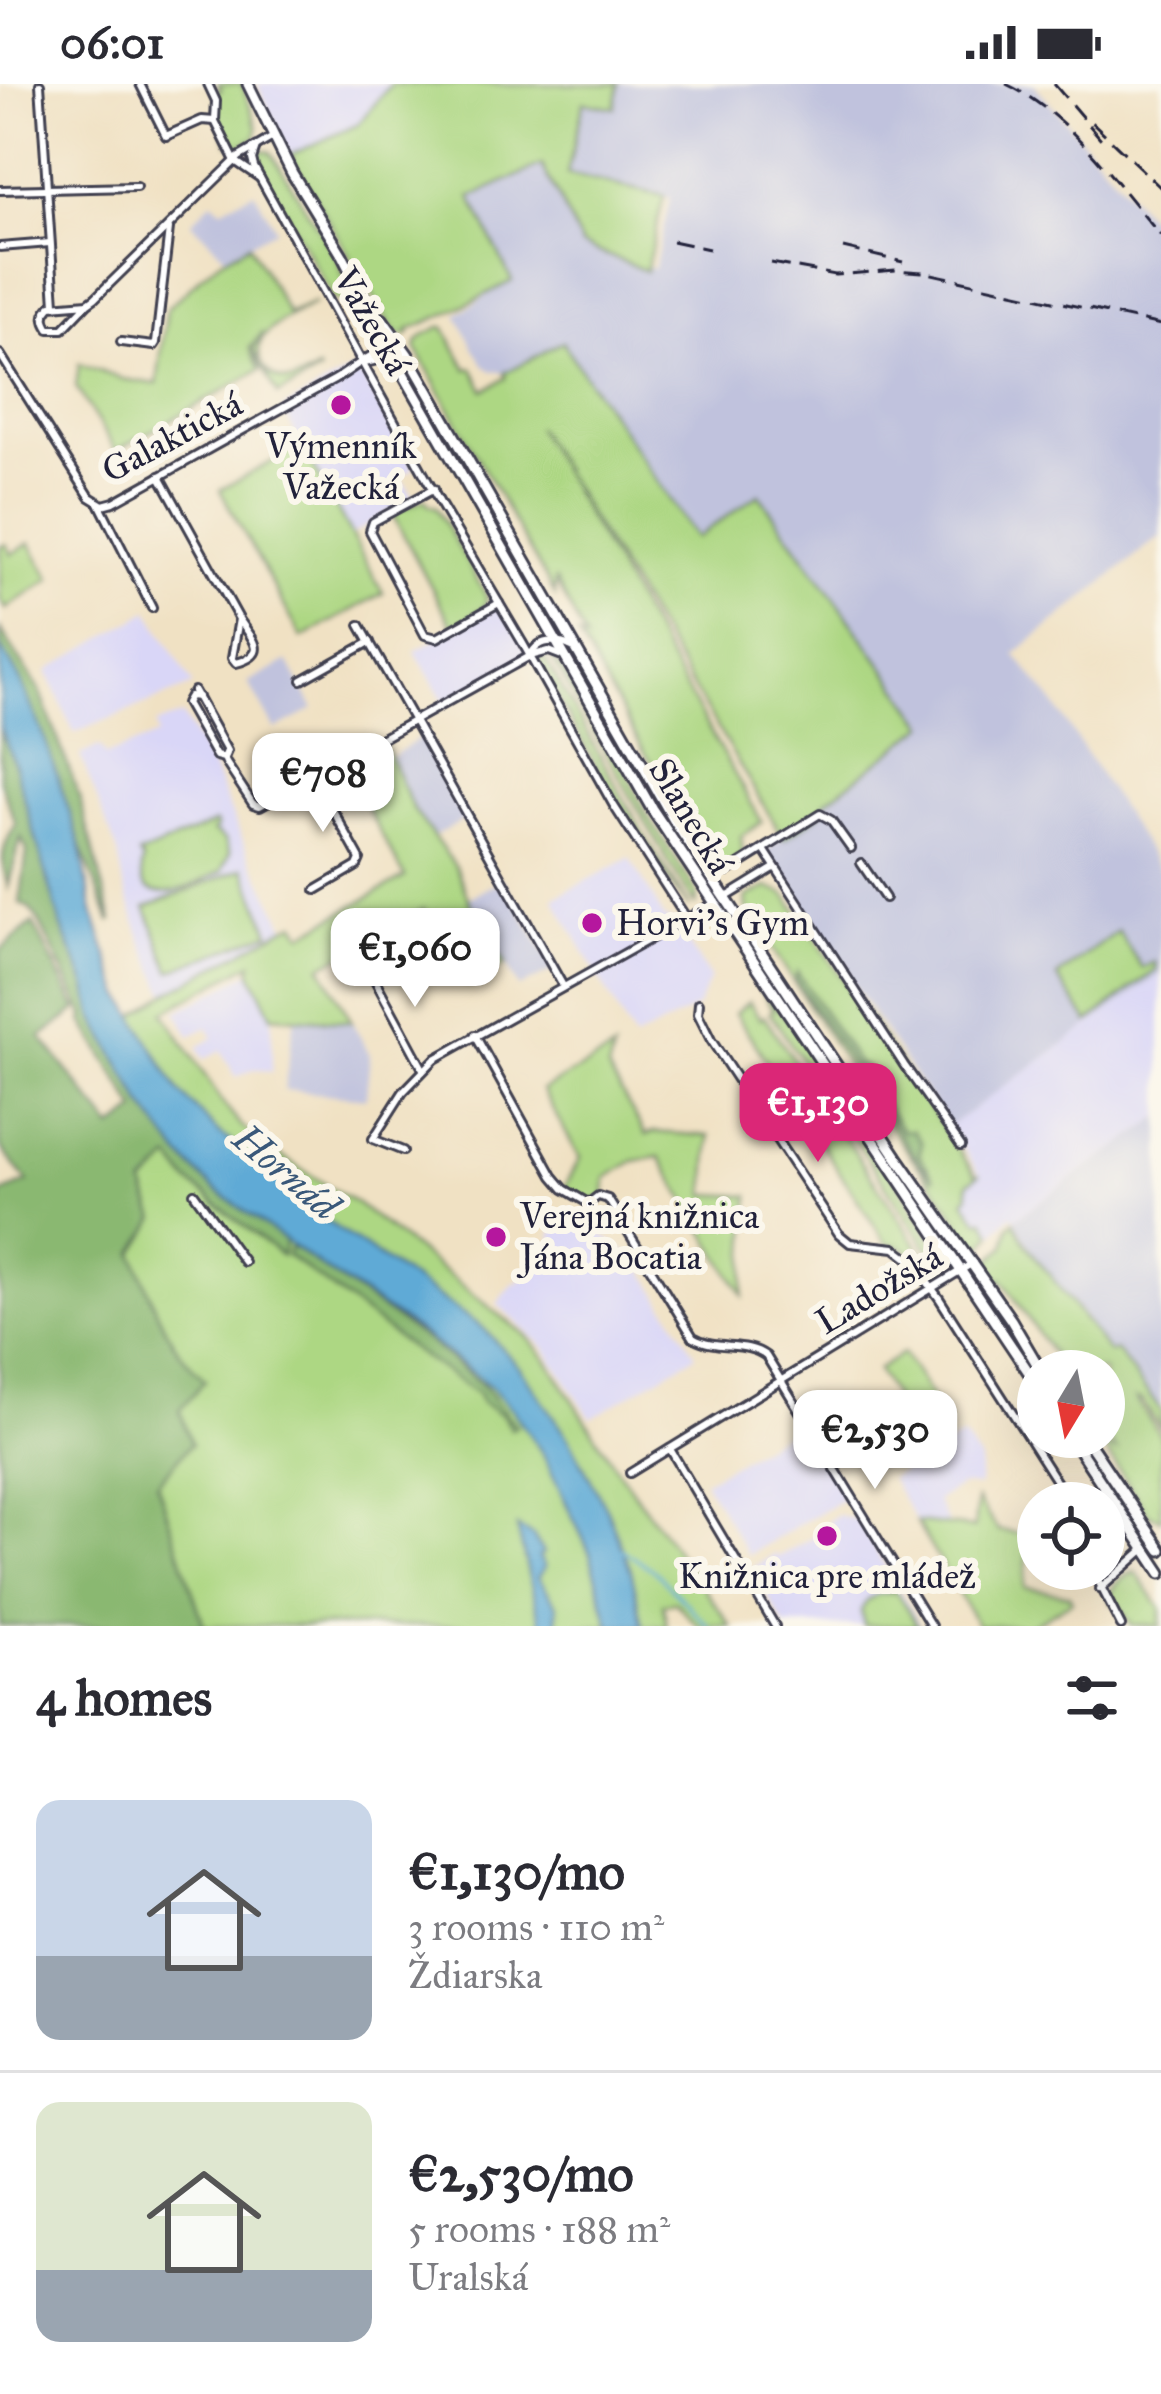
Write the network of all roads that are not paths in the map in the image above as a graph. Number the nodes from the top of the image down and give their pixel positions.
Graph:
1 (40, 84) edge
2 (140, 84) edge
3 (208, 84) edge
4 (248, 84) edge
5 (215, 122) junction
6 (273, 137) junction
7 (256, 147) junction
8 (235, 161) junction
9 (263, 180) junction
10 (45, 187) junction
11 (136, 187) dead end
12 (0, 190) edge
13 (170, 225) junction
14 (50, 243) junction
15 (0, 247) edge
16 (88, 303) junction
17 (55, 304) junction
18 (121, 341) dead end
19 (395, 346) junction
20 (0, 354) edge
21 (364, 363) junction
22 (160, 476) junction
23 (434, 489) junction
24 (100, 505) junction
25 (500, 603) junction
26 (152, 608) dead end
27 (239, 620) junction
28 (547, 623) junction
29 (361, 625) dead end
30 (522, 641) junction
31 (556, 641) junction
32 (370, 642) junction
33 (540, 644) junction
34 (574, 648) junction
35 (530, 656) junction
36 (565, 658) junction
37 (302, 680) dead end
38 (196, 694) dead end
39 (414, 722) junction
40 (314, 776) junction
41 (851, 848) dead end
42 (764, 851) junction
43 (861, 862) dead end
44 (775, 868) junction
45 (727, 872) dead end
46 (316, 890) dead end
47 (724, 898) junction
48 (885, 898) dead end
49 (713, 904) junction
50 (687, 919) junction
51 (413, 954) dead end
52 (563, 986) junction
53 (698, 1003) dead end
54 (475, 1035) junction
55 (424, 1069) junction
56 (961, 1146) dead end
57 (403, 1150) dead end
58 (194, 1193) dead end
59 (589, 1203) junction
60 (625, 1228) junction
61 (244, 1262) dead end
62 (973, 1263) junction
63 (961, 1271) junction
64 (932, 1289) junction
65 (1028, 1350) edge
66 (1017, 1355) edge
67 (782, 1380) junction
68 (670, 1449) junction
69 (1086, 1458) edge
70 (1100, 1458) edge
71 (630, 1473) dead end
72 (1056, 1482) edge
73 (1159, 1539) edge
74 (1145, 1549) junction
75 (1125, 1566) edge
76 (1161, 1573) edge
77 (1101, 1590) edge
78 (775, 1626) edge
79 (931, 1626) edge
80 (1120, 1626) edge

1 - 10 street
2 - 5 street
3 - 5 street
4 - 6 main road, Slanecká
5 - 8 street
6 - 7 street
6 - 19 main road, Slanecká
7 - 8 street
7 - 9 street, Važecká
8 - 9 street, Važecká
8 - 13 street
9 - 21 street, Važecká
10 - 11 street
10 - 12 street
10 - 14 street
13 - 16 street
13 - 18 street
14 - 15 street
14 - 17 street
16 - 17 street
16 - 17 street
19 - 21 street, Galaktická
19 - 28 main road, Slanecká
19 - 34 main road, Slanecká
20 - 24 street, Galaktická
21 - 22 street, Galaktická
21 - 23 street, Važecká
22 - 24 street, Galaktická
22 - 27 street
23 - 25 street, Važecká
23 - 25 street
24 - 26 street
25 - 30 street, Važecká
27 - 27 street
28 - 31 main road, Slanecká
28 - 33 street
29 - 32 street
30 - 33 street
30 - 35 street, Važecká
31 - 33 street
31 - 34 street
31 - 36 main road, Slanecká
32 - 37 street
32 - 39 street
33 - 35 street
34 - 47 main road, Slanecká
35 - 36 street
35 - 39 street
35 - 50 street, Važecká
36 - 49 main road, Slanecká
38 - 40 street
39 - 40 street
39 - 52 street
40 - 46 street
41 - 42 street
42 - 44 street
42 - 45 street
43 - 48 street
44 - 47 street
44 - 56 street
47 - 49 street
47 - 62 main road, Slanecká
49 - 50 street
49 - 63 main road, Slanecká
50 - 52 street
51 - 55 street
52 - 54 street
53 - 64 street
54 - 55 street
54 - 59 street
55 - 57 street
58 - 61 street
59 - 60 street
59 - 60 street
60 - 67 street
62 - 63 street, Ladožská
62 - 65 main road, Slanecká
63 - 64 street, Ladožská
63 - 66 main road, Slanecká
64 - 67 street, Ladožská
64 - 72 street
67 - 68 street, Ladožská
67 - 79 street
68 - 71 street, Ladožská
68 - 78 street
69 - 74 main road
70 - 73 main road
73 - 74 street
74 - 75 street
74 - 76 main road
77 - 80 street

